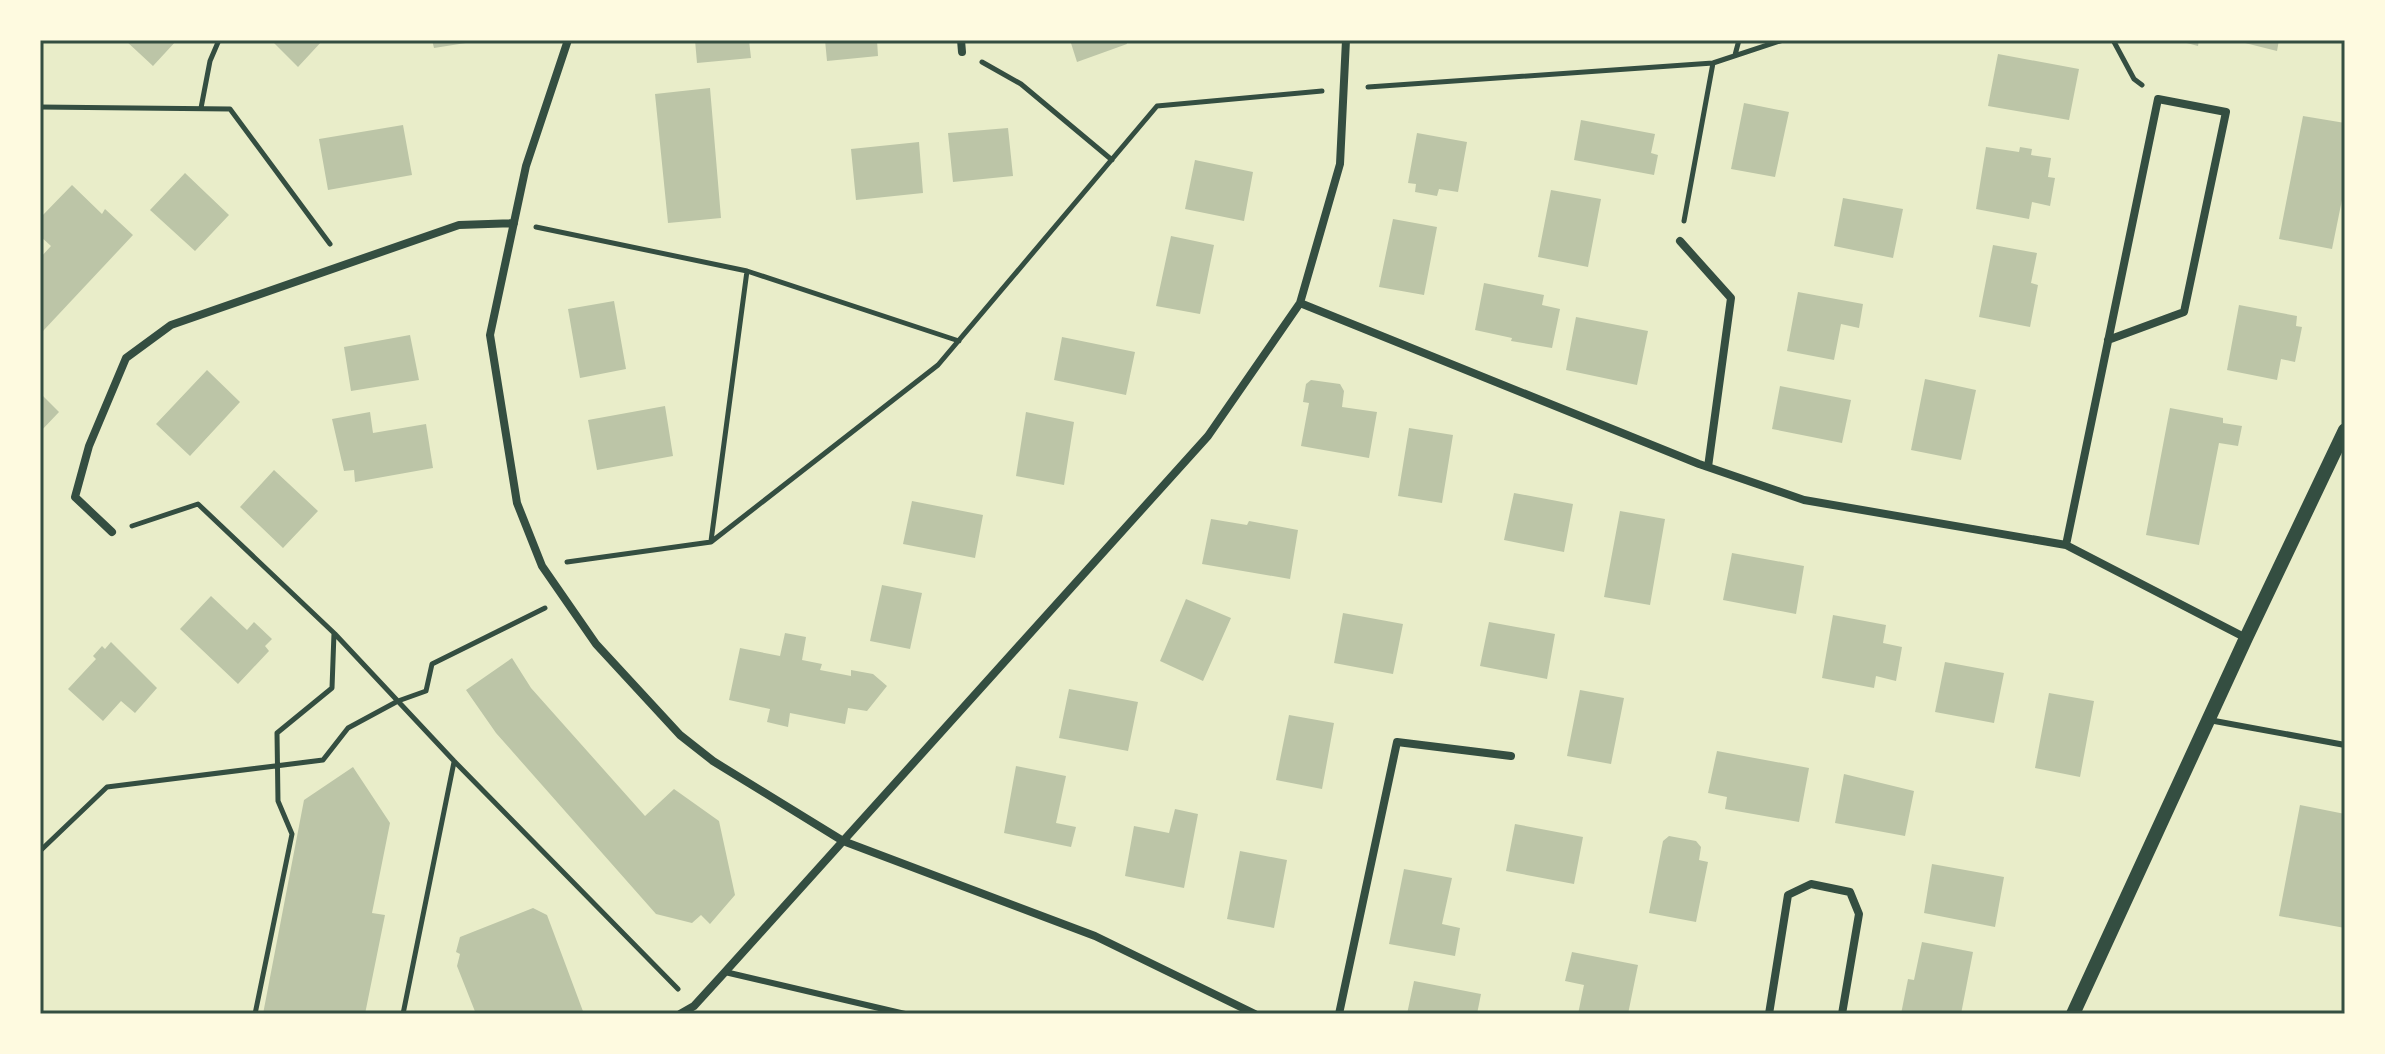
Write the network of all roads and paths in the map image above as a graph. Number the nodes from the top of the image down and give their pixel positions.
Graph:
1 (219, 40) edge
2 (568, 40) edge
3 (961, 40) edge
4 (1346, 40) edge
5 (1739, 40) edge
6 (1783, 40) edge
7 (2113, 40) edge
8 (962, 52) joint
9 (1735, 56) junction
10 (1713, 63) junction
11 (1344, 89) junction
12 (2158, 99) junction
13 (40, 107) edge
14 (201, 108) junction
15 (1112, 160) junction
16 (514, 223) junction
17 (1680, 241) joint
18 (345, 264) junction
19 (747, 271) junction
20 (1300, 303) junction
21 (2108, 340) junction
22 (959, 341) junction
23 (2345, 430) edge
24 (1708, 467) junction
25 (112, 532) joint
26 (711, 542) junction
27 (2066, 545) junction
28 (542, 566) junction
29 (564, 599) junction
30 (334, 633) junction
31 (2246, 638) junction
32 (398, 701) junction
33 (2209, 720) junction
34 (2345, 745) edge
35 (1511, 756) dead end
36 (454, 761) junction
37 (278, 764) junction
38 (843, 841) junction
39 (40, 851) edge
40 (725, 972) junction
41 (694, 1006) junction
42 (255, 1014) edge
43 (403, 1014) edge
44 (680, 1014) edge
45 (905, 1014) edge
46 (1255, 1014) edge
47 (1339, 1014) edge
48 (1769, 1014) edge
49 (1842, 1014) edge
50 (2073, 1014) edge

1 - 14 path
2 - 16 street
3 - 8 street
4 - 11 street
5 - 9 path
6 - 9 path
7 - 12 path
8 - 15 path
9 - 10 path
10 - 11 path
10 - 17 path
11 - 15 path
11 - 20 street
12 - 21 street
12 - 21 street
13 - 14 path
14 - 18 path
15 - 22 path
16 - 18 street
16 - 19 path
16 - 28 street
17 - 24 street
18 - 25 street
19 - 22 path
19 - 26 path
20 - 24 street
20 - 38 street
21 - 27 street
22 - 26 path
23 - 31 street
24 - 27 street
25 - 30 path
26 - 28 path
27 - 31 street
28 - 29 street
29 - 32 path
29 - 38 street
30 - 32 path
30 - 37 path
31 - 33 street
32 - 36 path
32 - 37 path
33 - 34 lane
33 - 50 street
35 - 47 street
36 - 41 path
36 - 43 path
37 - 39 path
37 - 42 path
38 - 40 street
38 - 46 street
40 - 41 street
40 - 45 lane
41 - 44 street
48 - 49 street

